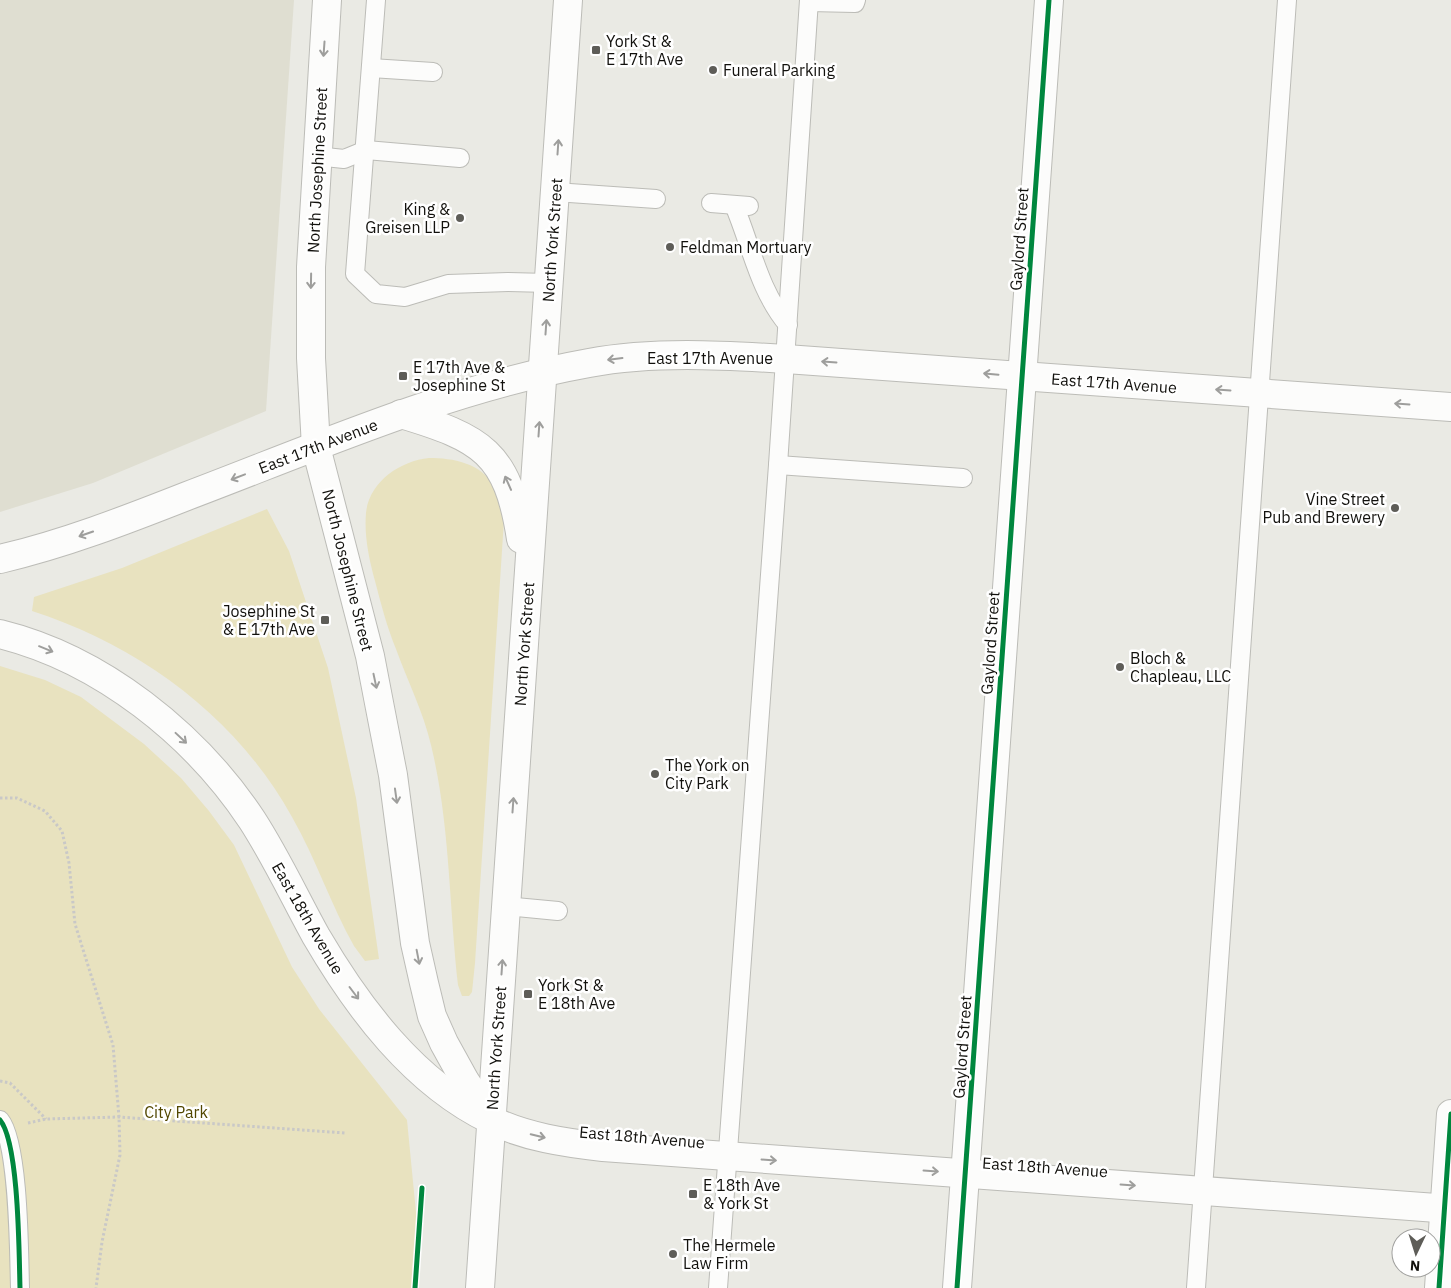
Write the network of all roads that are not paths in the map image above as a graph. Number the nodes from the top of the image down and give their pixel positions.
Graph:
1 (328, 0) edge
2 (376, 0) edge
3 (568, 0) edge
4 (856, 0) edge
5 (1049, 0) edge
6 (1287, 0) edge
7 (809, 1) edge
8 (371, 68) junction
9 (433, 72) dead end
10 (366, 150) junction
11 (316, 156) junction
12 (460, 158) dead end
13 (555, 192) junction
14 (656, 200) dead end
15 (711, 203) dead end
16 (549, 283) junction
17 (788, 325) junction
18 (786, 358) junction
19 (543, 372) junction
20 (1021, 376) junction
21 (1260, 393) junction
22 (1451, 407) edge
23 (401, 414) junction
24 (316, 447) junction
25 (778, 464) junction
26 (963, 478) dead end
27 (0, 559) edge
28 (528, 600) junction
29 (0, 634) edge
30 (506, 906) junction
31 (558, 911) dead end
32 (1451, 1114) edge
33 (492, 1121) junction
34 (3, 1124) edge
35 (727, 1157) junction
36 (966, 1174) junction
37 (1203, 1191) junction
38 (1448, 1208) edge
39 (20, 1288) edge
40 (480, 1288) edge
41 (718, 1288) edge
42 (956, 1288) edge
43 (1196, 1288) edge
44 (1439, 1288) edge

1 -> 11 main road, North Josephine Street
2 - 8 lane
13 -> 3 main road, North York Street
4 - 7 lane
5 - 20 main road, Gaylord Street
6 - 21 lane
7 - 17 lane
8 - 9 lane
8 - 10 lane
10 - 11 lane
10 - 12 lane
10 - 16 lane
11 -> 24 main road, North Josephine Street
13 - 14 lane
13 - 16 main road, North York Street
15 - 17 lane
19 -> 16 main road, North York Street
17 - 18 lane
18 -> 19 main road, East 17th Avenue
20 -> 18 main road, East 17th Avenue
18 - 25 lane
19 - 23 main road, East 17th Avenue
28 -> 19 main road, North York Street
21 -> 20 main road, East 17th Avenue
20 - 36 main road, Gaylord Street
22 -> 21 main road, East 17th Avenue
21 - 37 lane
23 - 24 main road, East 17th Avenue
28 -> 23 main road
24 -> 27 main road, East 17th Avenue
24 -> 33 main road, North Josephine Street
25 - 26 lane
25 - 35 lane
30 -> 28 main road, North York Street
29 -> 33 main road, East 18th Avenue
30 - 31 lane
33 -> 30 main road, North York Street
32 - 38 main road
33 -> 35 main road, East 18th Avenue
33 - 40 main road, North York Street
34 - 39 lane
35 -> 36 main road, East 18th Avenue
35 - 41 lane
36 -> 37 main road, East 18th Avenue
36 - 42 main road, Gaylord Street
37 - 38 main road, East 18th Avenue
37 - 43 lane
38 - 44 main road

